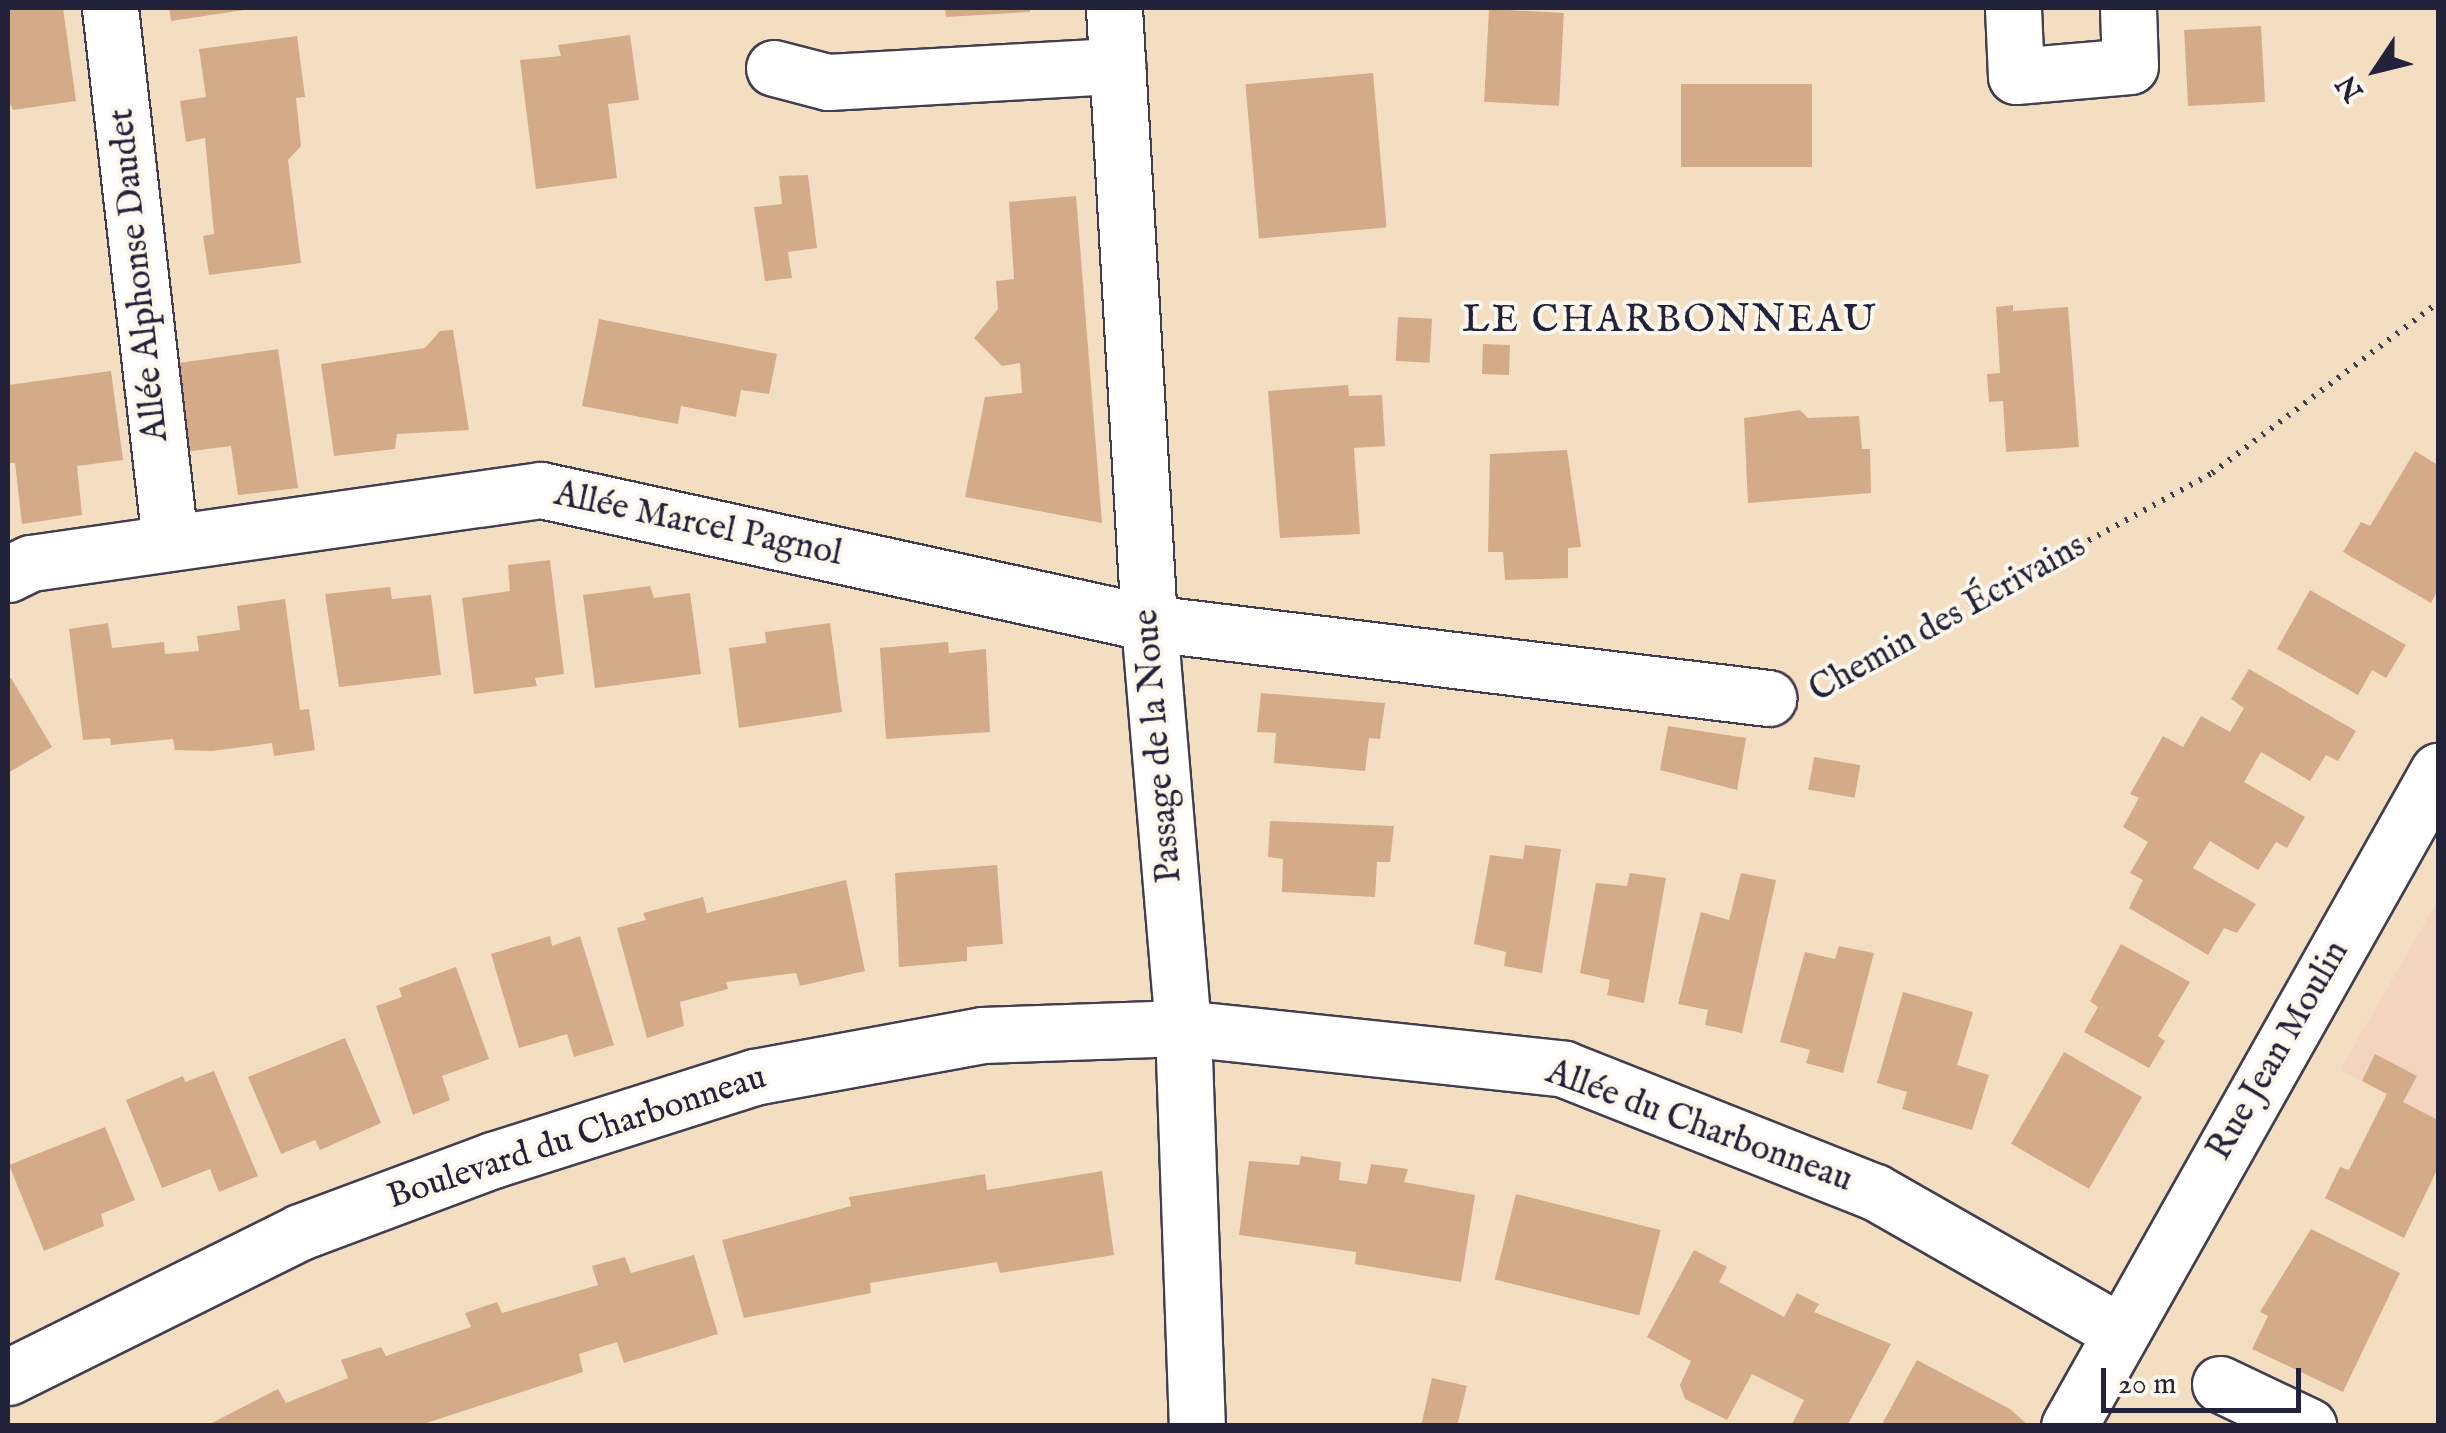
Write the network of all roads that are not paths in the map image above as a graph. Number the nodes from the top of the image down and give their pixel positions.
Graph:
1 (110, 8) edge
2 (1114, 8) edge
3 (2013, 8) edge
4 (2128, 8) edge
5 (1118, 66) junction
6 (774, 68) dead end
7 (170, 542) junction
8 (8, 574) edge
9 (1148, 623) junction
10 (1768, 698) road end
11 (2438, 771) edge
12 (1183, 1028) junction
13 (2119, 1331) junction
14 (8, 1377) edge
15 (2220, 1384) dead end
16 (1197, 1426) edge
17 (2069, 1426) edge
18 (2308, 1426) edge

1 - 7 street, Allée Alphonse Daudet
2 - 5 street, Passage de la Noue
3 - 4 street
5 - 6 street
5 - 9 street, Passage de la Noue
7 - 8 street, Allée Marcel Pagnol
7 - 9 street, Allée Marcel Pagnol
9 - 10 street, Chemin des Écrivains
9 - 12 street, Passage de la Noue
11 - 13 street, Rue Jean Moulin
12 - 13 street, Allée du Charbonneau
12 - 14 street, Boulevard du Charbonneau
12 - 16 street, Passage de la Noue
13 - 17 street, Rue Jean Moulin
15 - 18 street

